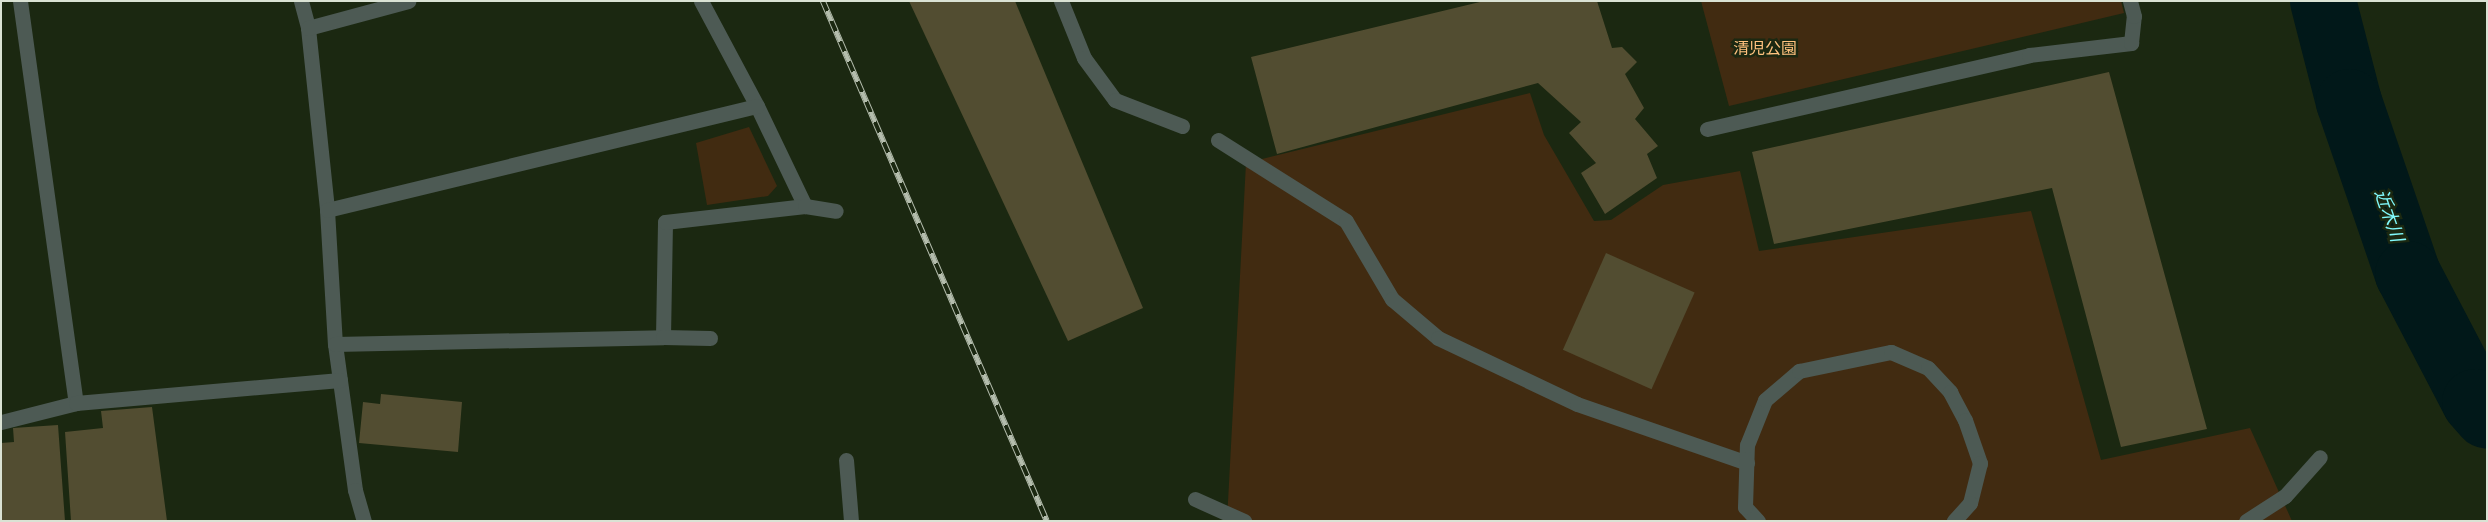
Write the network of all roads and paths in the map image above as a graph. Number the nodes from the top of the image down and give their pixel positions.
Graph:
1 (20, 1) edge
2 (301, 1) edge
3 (408, 1) edge
4 (700, 1) edge
5 (1061, 1) edge
6 (2130, 1) edge
7 (308, 28) junction
8 (757, 106) junction
9 (1182, 126) dead end
10 (1707, 129) dead end
11 (1218, 140) dead end
12 (805, 206) junction
13 (327, 210) junction
14 (836, 211) dead end
15 (663, 337) junction
16 (710, 338) dead end
17 (335, 344) junction
18 (340, 380) junction
19 (76, 403) junction
20 (1, 422) edge
21 (2320, 456) dead end
22 (846, 460) dead end
23 (1747, 462) junction
24 (1195, 498) dead end
25 (364, 521) edge
26 (851, 521) edge
27 (1244, 521) edge
28 (1758, 521) edge
29 (1954, 521) edge
30 (2246, 521) edge

1 - 19 street
2 - 7 street
3 - 7 street
4 - 8 street
5 - 9 street
6 - 10 street
7 - 13 street
8 - 12 street
8 - 13 street
11 - 23 street
12 - 14 street
12 - 15 street
13 - 17 street
15 - 16 street
15 - 17 street
17 - 18 street
18 - 19 street
18 - 25 street
19 - 20 street
21 - 30 street
22 - 26 street
23 - 28 street
23 - 29 street
24 - 27 street

